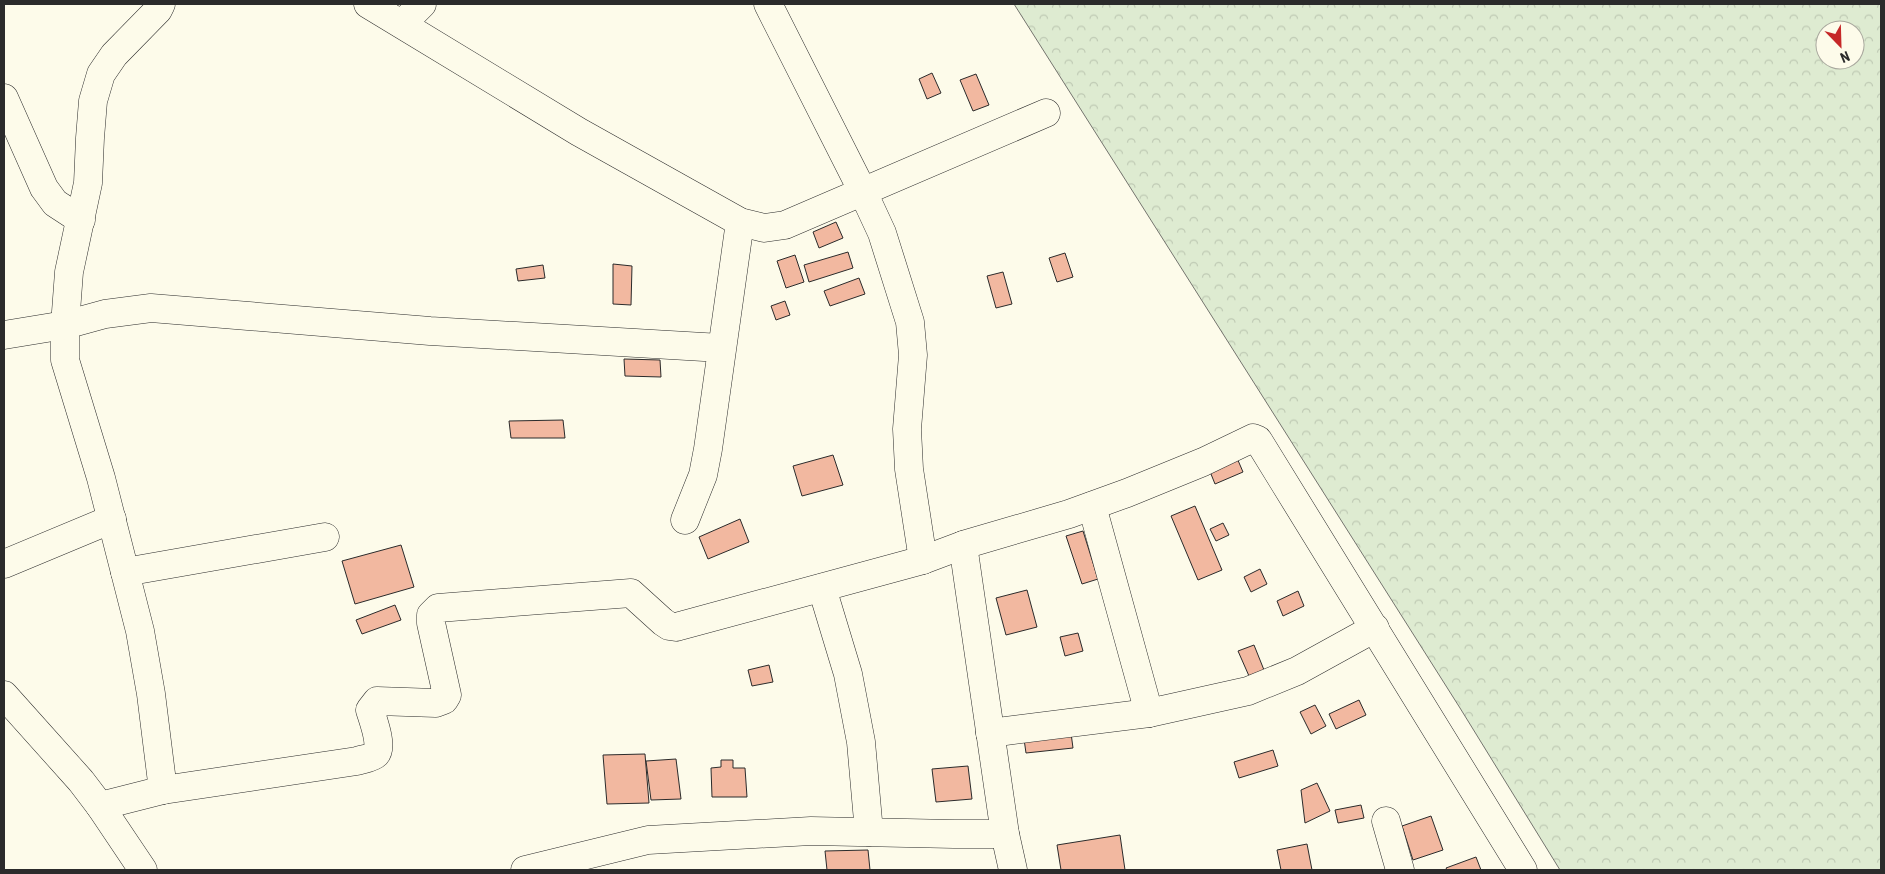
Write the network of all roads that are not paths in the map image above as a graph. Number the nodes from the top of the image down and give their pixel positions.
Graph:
1 (161, 4) edge
2 (368, 4) edge
3 (422, 4) edge
4 (768, 4) edge
5 (402, 24) junction
6 (4, 98) edge
7 (1046, 113) dead end
8 (863, 192) junction
9 (81, 220) junction
10 (740, 222) junction
11 (65, 325) junction
12 (4, 335) edge
13 (721, 348) junction
14 (1092, 506) junction
15 (112, 519) junction
16 (686, 520) dead end
17 (325, 537) dead end
18 (963, 545) junction
19 (923, 560) junction
20 (4, 564) edge
21 (125, 572) junction
22 (822, 588) junction
23 (1375, 628) junction
24 (4, 695) edge
25 (1149, 713) junction
26 (990, 734) junction
27 (163, 790) junction
28 (100, 806) junction
29 (1386, 821) dead end
30 (869, 832) junction
31 (1005, 834) junction
32 (143, 870) edge
33 (525, 870) edge
34 (1013, 870) edge
35 (1400, 870) edge
36 (1523, 870) edge

1 - 9 street
2 - 5 street
3 - 5 street
4 - 8 street
5 - 10 street
6 - 9 street
7 - 8 street
8 - 10 street
8 - 19 street
9 - 11 street
10 - 13 street
11 - 12 street
11 - 13 street
11 - 15 street
13 - 16 street
14 - 18 street
14 - 23 street
14 - 25 street
15 - 20 street
15 - 21 street
17 - 21 street
18 - 19 street
18 - 26 street
19 - 22 street
21 - 27 street
22 - 27 street
22 - 30 street
23 - 25 street
23 - 36 street
24 - 28 street
25 - 26 street
26 - 31 street
27 - 28 street
28 - 32 street
29 - 35 street
30 - 31 street
30 - 33 street
31 - 34 street

